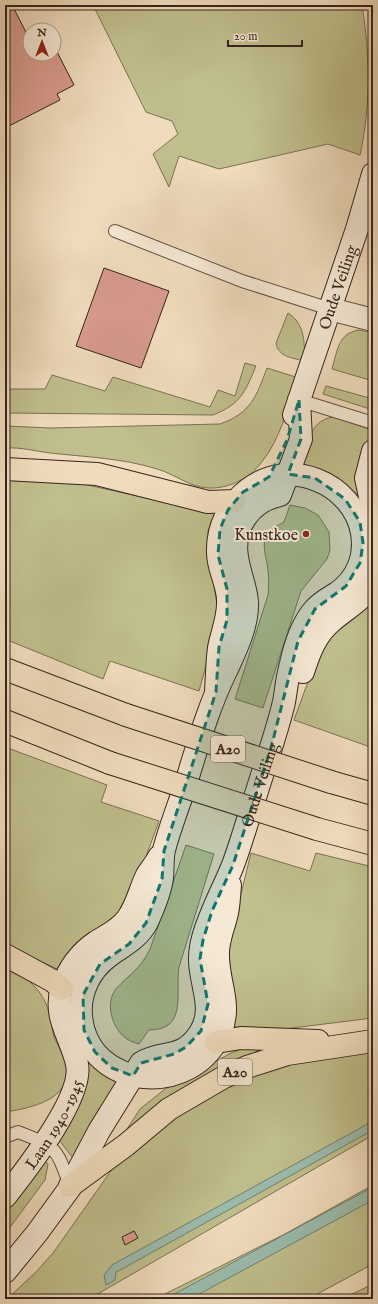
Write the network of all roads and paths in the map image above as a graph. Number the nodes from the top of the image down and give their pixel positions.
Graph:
1 (373, 174) edge
2 (115, 231) dead end
3 (330, 308) junction
4 (373, 320) edge
5 (299, 400) junction
6 (373, 423) edge
7 (373, 451) edge
8 (5, 470) edge
9 (279, 476) junction
10 (235, 501) junction
11 (373, 508) edge
12 (368, 561) edge
13 (373, 583) edge
14 (237, 597) junction
15 (316, 623) junction
16 (5, 669) edge
17 (5, 722) edge
18 (373, 794) edge
19 (373, 844) edge
20 (127, 932) junction
21 (5, 955) edge
22 (209, 961) junction
23 (62, 989) junction
24 (81, 1007) junction
25 (216, 1042) junction
26 (368, 1042) edge
27 (133, 1076) junction
28 (156, 1078) junction
29 (5, 1137) edge
30 (44, 1142) junction
31 (70, 1186) junction
32 (5, 1197) edge
33 (5, 1272) edge

1 - 3 main road, Oude Veiling
2 - 3 lane
3 - 4 main road
3 - 5 main road, Oude Veiling
5 - 6 lane
5 - 9 main road, Oude Veiling
7 - 11 main road
8 - 10 highway
9 - 10 main road
9 - 12 main road
9 - 14 main road, Oude Veiling
10 - 14 main road
12 - 15 main road
13 - 15 main road
14 - 20 main road
15 - 22 main road, Oude Veiling
16 - 18 highway, A20, bridge
17 - 19 highway, bridge
20 - 23 main road, Laan 1940-1945
20 - 24 main road
21 - 23 highway
22 - 25 main road
22 - 27 main road
23 - 24 main road
23 - 30 main road, Laan 1940-1945
24 - 27 main road
25 - 26 highway, A20
25 - 28 main road
26 - 31 highway, A20
27 - 28 main road
27 - 31 main road
28 - 31 main road
29 - 30 lane
30 - 31 lane
30 - 32 main road, Laan 1940-1945
31 - 33 main road

